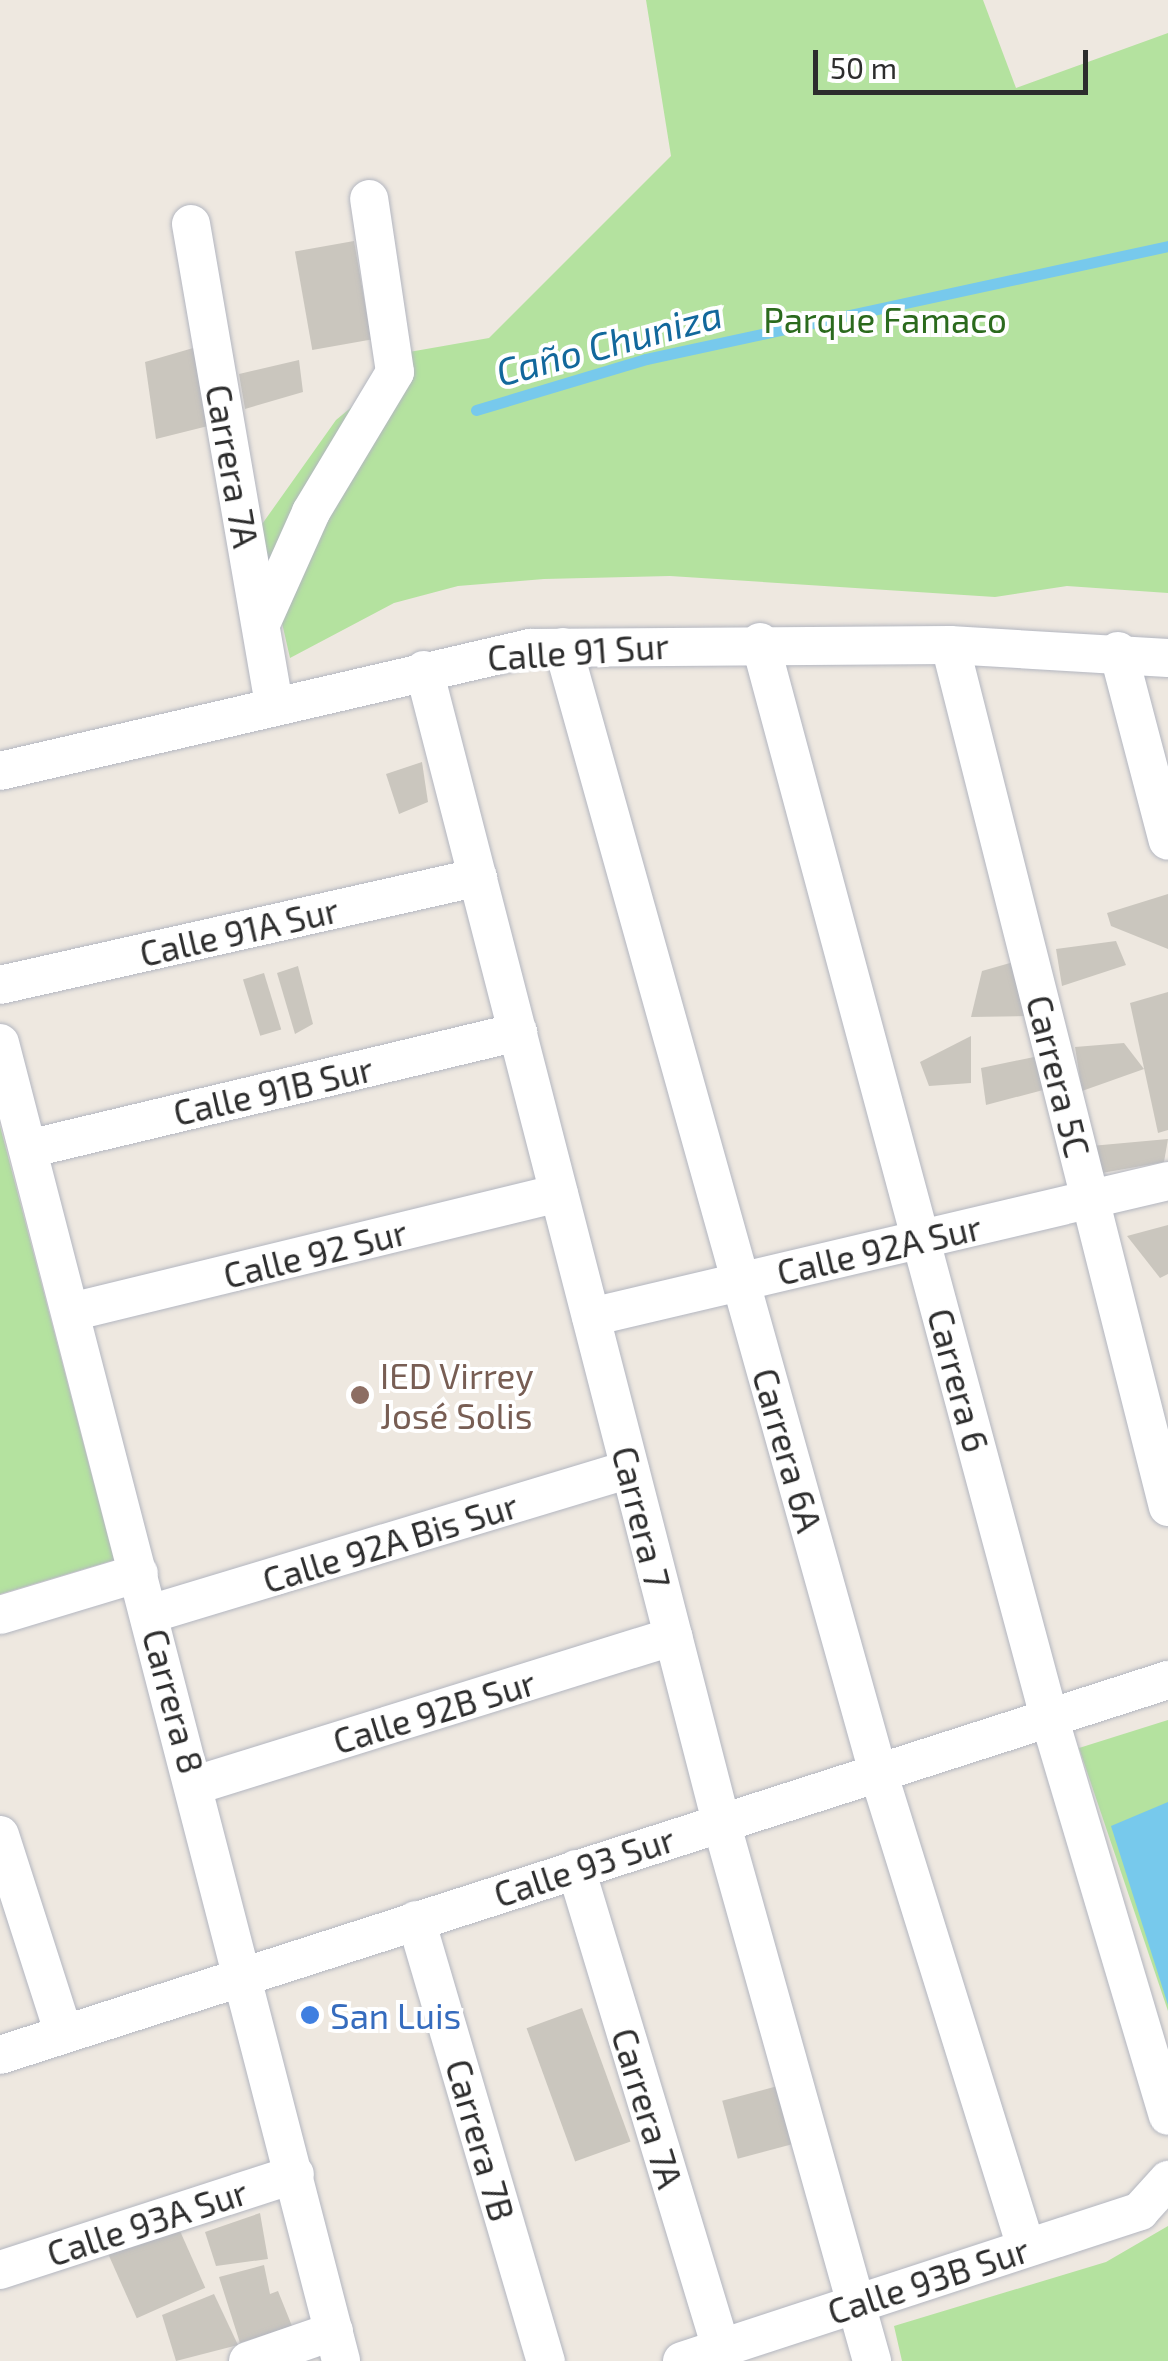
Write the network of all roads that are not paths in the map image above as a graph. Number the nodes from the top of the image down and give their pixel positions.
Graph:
1 (369, 199) dead end
2 (191, 224) dead end
3 (260, 624) junction
4 (760, 642) junction
5 (950, 645) junction
6 (563, 647) junction
7 (1118, 651) junction
8 (1168, 658) edge
9 (424, 670) junction
10 (274, 707) junction
11 (0, 771) edge
12 (1168, 841) edge
13 (478, 877) junction
14 (0, 985) edge
15 (518, 1032) junction
16 (0, 1044) edge
17 (8, 1102) edge
18 (28, 1149) junction
19 (1168, 1180) edge
20 (559, 1193) junction
21 (1090, 1199) junction
22 (921, 1239) junction
23 (742, 1281) junction
24 (71, 1312) junction
25 (591, 1317) junction
26 (630, 1469) junction
27 (1168, 1506) edge
28 (139, 1572) junction
29 (0, 1614) edge
30 (150, 1614) junction
31 (673, 1636) junction
32 (1168, 1680) edge
33 (1049, 1717) junction
34 (878, 1772) junction
35 (196, 1785) junction
36 (721, 1822) junction
37 (0, 1835) edge
38 (576, 1869) junction
39 (416, 1920) junction
40 (246, 1974) junction
41 (64, 2034) junction
42 (0, 2055) edge
43 (1168, 2116) edge
44 (295, 2174) junction
45 (1167, 2182) edge
46 (1026, 2248) junction
47 (0, 2270) edge
48 (856, 2304) junction
49 (338, 2346) edge
50 (703, 2356) edge
51 (248, 2361) edge
52 (546, 2361) edge
53 (872, 2361) edge

1 - 3 street
2 - 3 street, Carrera 7A
3 - 10 street, Carrera 7A
4 - 5 street, Calle 91 Sur
4 - 6 street, Calle 91 Sur
4 - 22 street, Carrera 6
5 - 7 street, Calle 91 Sur
5 - 21 street, Carrera 5C
6 - 9 street, Calle 91 Sur
6 - 23 street, Carrera 6A
7 - 8 street, Calle 91 Sur
7 - 12 street
9 - 10 street, Calle 91 Sur
9 - 13 street, Carrera 7
10 - 11 street, Calle 91 Sur
13 - 14 street, Calle 91A Sur
13 - 15 street, Carrera 7
15 - 18 street, Calle 91B Sur
15 - 20 street, Carrera 7
16 - 17 street, Carrera 8
17 - 18 street, Carrera 8
18 - 24 street, Carrera 8
19 - 21 street, Calle 92A Sur
20 - 24 street, Calle 92 Sur
20 - 25 street, Carrera 7
21 - 22 street, Calle 92A Sur
21 - 27 street, Carrera 5C
22 - 23 street, Calle 92A Sur
22 - 33 street, Carrera 6
23 - 25 street, Calle 92A Sur
23 - 34 street, Carrera 6A
24 - 28 street, Carrera 8
25 - 26 street, Carrera 7
26 - 30 street, Calle 92A Bis Sur
26 - 31 street, Carrera 7
28 - 29 street
28 - 30 street, Carrera 8
30 - 35 street, Carrera 8
31 - 35 street, Calle 92B Sur
31 - 36 street, Carrera 7
32 - 33 street, Calle 93 Sur
33 - 34 street, Calle 93 Sur
33 - 43 street, Carrera 6
34 - 36 street, Calle 93 Sur
34 - 46 street, Carrera 6A
35 - 40 street, Carrera 8
36 - 38 street, Calle 93 Sur
36 - 48 street, Carrera 7
37 - 41 street
38 - 39 street, Calle 93 Sur
38 - 50 street, Carrera 7A
39 - 40 street, Calle 93 Sur
39 - 52 street, Carrera 7B
40 - 41 street, Calle 93 Sur
40 - 44 street, Carrera 8
41 - 42 street, Calle 93 Sur
44 - 47 street, Calle 93A Sur
44 - 49 street, Carrera 8
45 - 46 street, Calle 93B Sur
46 - 48 street, Calle 93B Sur
48 - 50 street, Calle 93B Sur
48 - 53 street, Carrera 7
49 - 51 street

